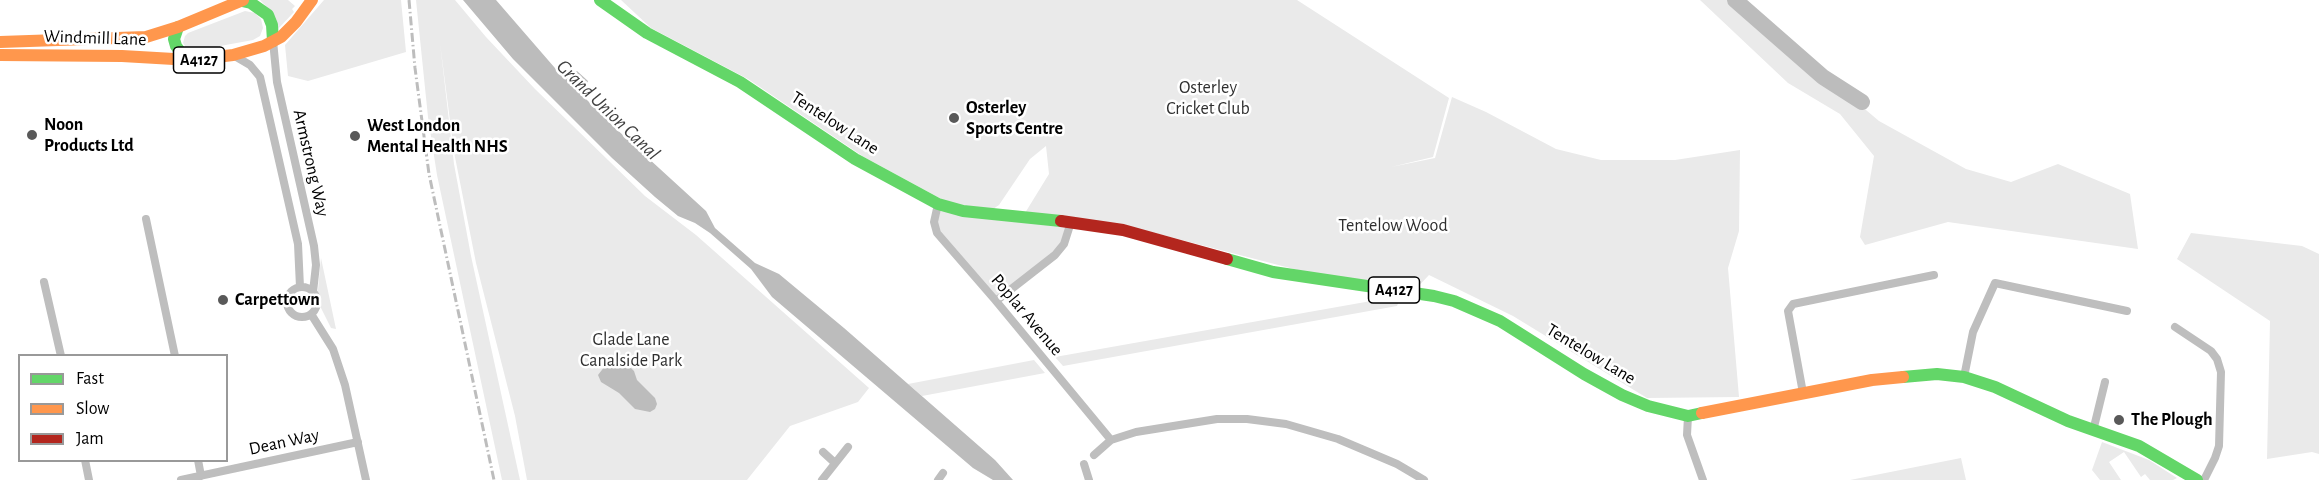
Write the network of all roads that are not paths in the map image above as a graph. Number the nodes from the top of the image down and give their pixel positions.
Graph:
1 (242, 0) edge
2 (312, 0) edge
3 (600, 0) edge
4 (178, 27) junction
5 (273, 40) junction
6 (0, 42) edge
7 (0, 55) edge
8 (233, 55) junction
9 (191, 60) junction
10 (938, 204) junction
11 (146, 219) dead end
12 (1071, 222) junction
13 (1935, 275) dead end
14 (44, 282) dead end
15 (300, 287) junction
16 (313, 292) junction
17 (996, 301) junction
18 (2127, 310) dead end
19 (311, 314) junction
20 (2175, 327) dead end
21 (60, 354) edge
22 (175, 354) edge
23 (1964, 377) junction
24 (2105, 382) dead end
25 (1803, 393) junction
26 (1688, 416) junction
27 (2093, 431) junction
28 (1111, 440) junction
29 (358, 442) junction
30 (848, 447) dead end
31 (823, 452) dead end
32 (1094, 455) dead end
33 (85, 462) edge
34 (198, 462) edge
35 (835, 463) junction
36 (1084, 464) dead end
37 (201, 476) junction
38 (89, 480) edge
39 (181, 480) edge
40 (366, 480) edge
41 (822, 480) edge
42 (1089, 480) edge
43 (1424, 480) edge
44 (1703, 480) edge
45 (2197, 480) edge
46 (2204, 480) edge

1 - 4 main road, Windmill Lane / A4127
1 - 5 main road
2 - 5 main road, Windmill Lane / A4127
3 - 10 main road, Tentelow Lane / A4127
4 - 6 main road, Windmill Lane / A4127
4 - 9 main road
5 - 8 main road, Windmill Lane / A4127
5 - 16 street, Armstrong Way
7 - 9 main road, Windmill Lane / A4127
8 - 9 main road, Windmill Lane / A4127
8 - 15 street, Armstrong Way
10 - 12 main road, Tentelow Lane / A4127
10 - 17 street, Poplar Avenue
11 - 22 street
12 - 17 street
12 - 26 main road, Tentelow Lane / A4127
13 - 25 street
14 - 21 street
15 - 16 street
15 - 19 street, Armstrong Way
16 - 19 street, Armstrong Way
17 - 28 street, Poplar Avenue
18 - 23 street
19 - 29 street
20 - 46 street
23 - 25 main road, Tentelow Lane / A4127
23 - 27 main road, Tentelow Lane / A4127
24 - 27 street
25 - 26 main road, Tentelow Lane / A4127
26 - 44 street
27 - 45 main road, Tentelow Lane / A4127
28 - 32 street
28 - 43 street
29 - 37 street, Dean Way
29 - 40 street
30 - 35 street
31 - 35 street
33 - 38 street
34 - 37 street
35 - 41 street
36 - 42 street
37 - 39 street, Dean Way

